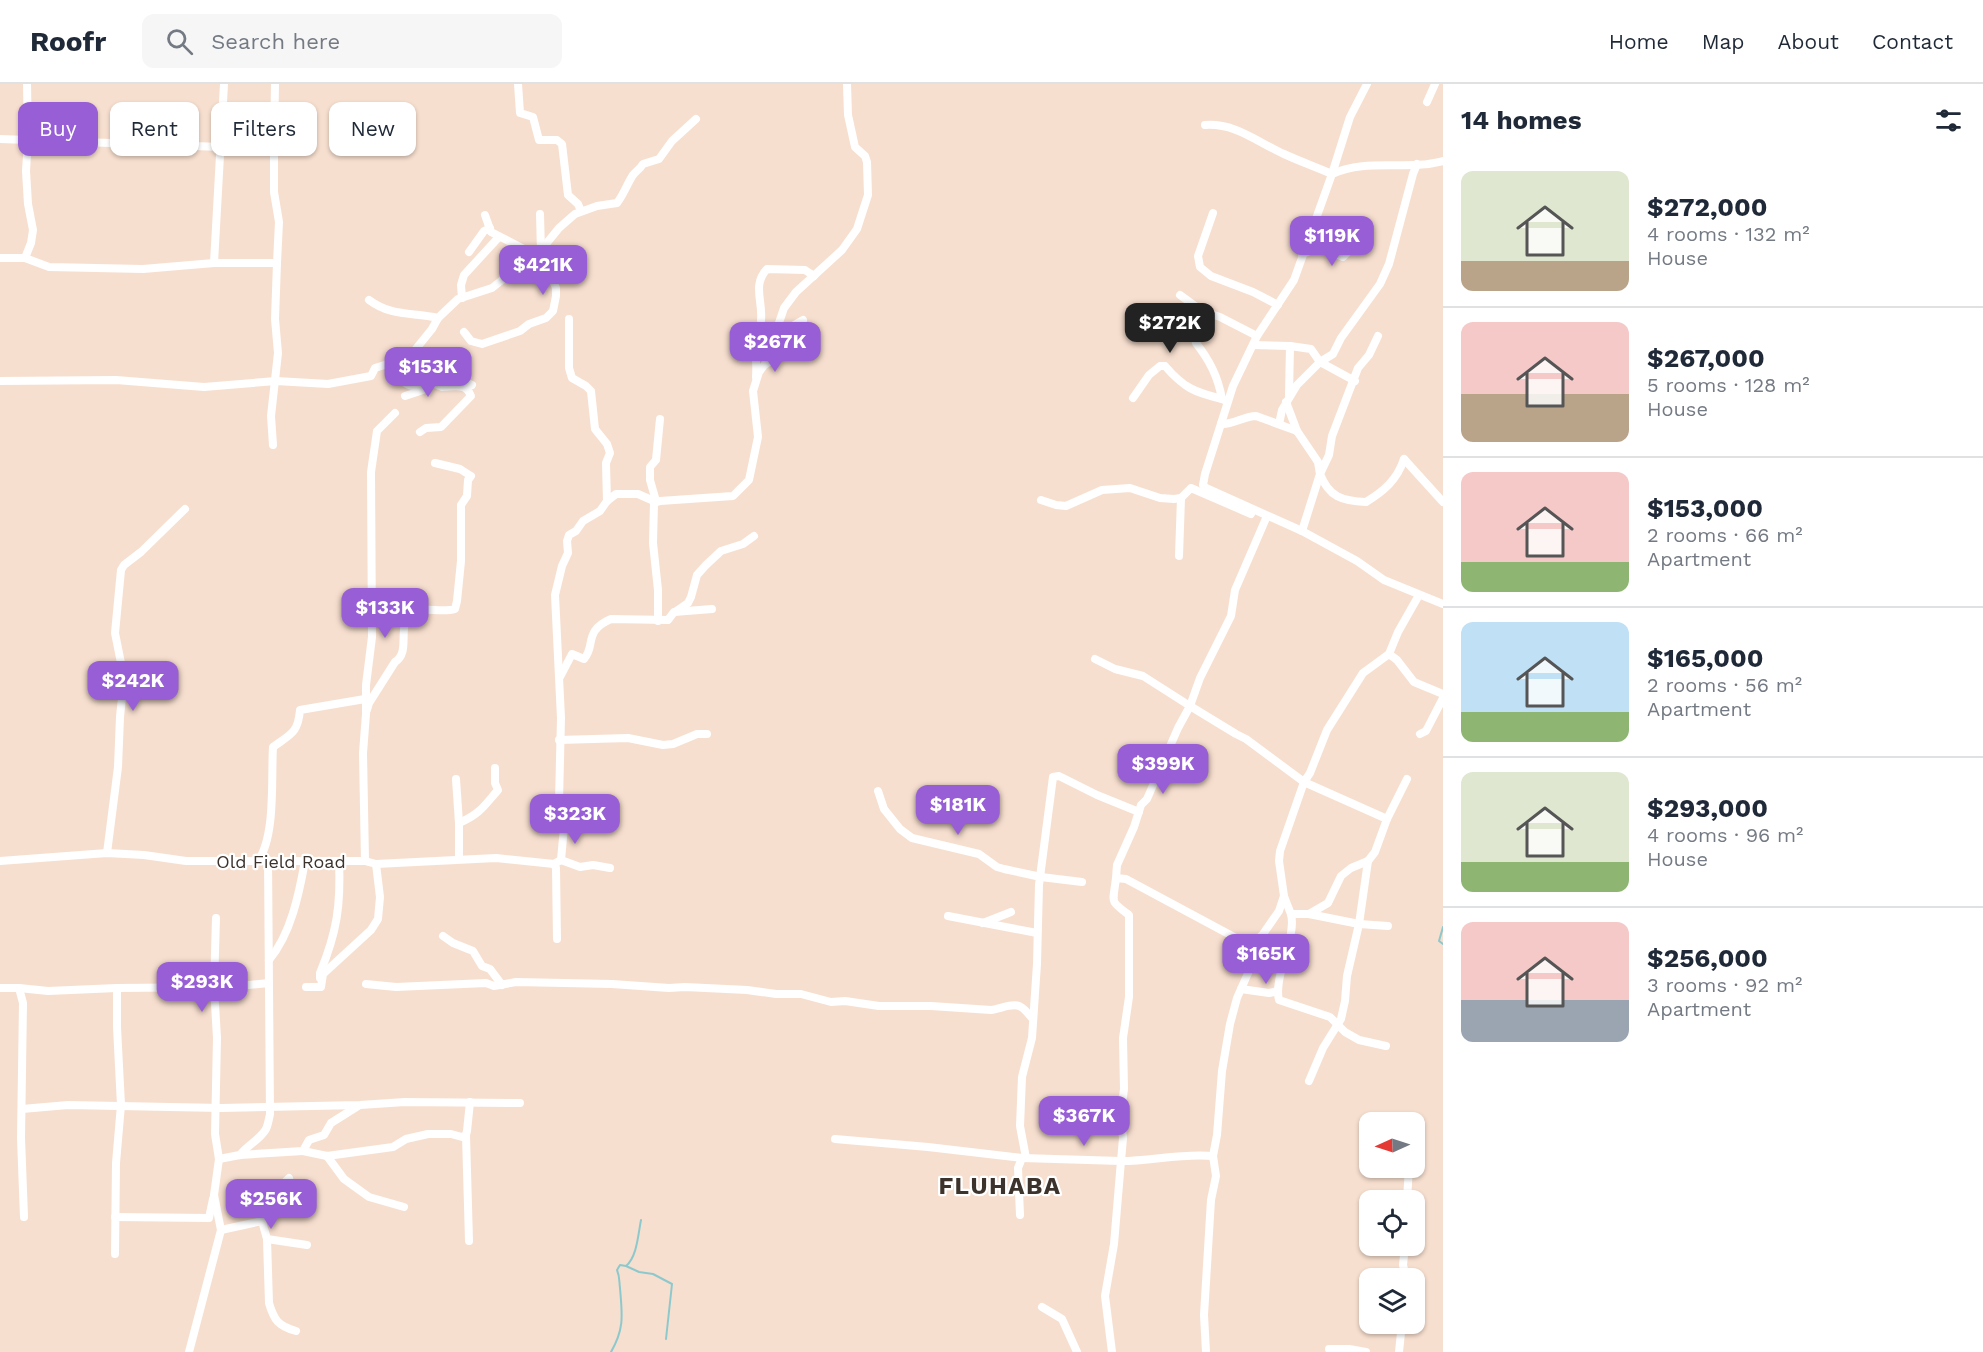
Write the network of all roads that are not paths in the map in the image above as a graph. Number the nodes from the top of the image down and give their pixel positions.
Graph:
1 (27, 84) edge
2 (224, 84) edge
3 (276, 84) edge
4 (518, 84) edge
5 (847, 84) edge
6 (1367, 84) edge
7 (1435, 84) edge
8 (27, 102) edge
9 (223, 102) edge
10 (275, 102) edge
11 (1427, 102) dead end
12 (696, 119) dead end
13 (1205, 125) dead end
14 (0, 139) edge
15 (18, 139) edge
16 (98, 142) edge
17 (211, 147) edge
18 (28, 156) edge
19 (220, 156) edge
20 (274, 156) edge
21 (1443, 161) edge
22 (1417, 164) junction
23 (1332, 174) junction
24 (581, 212) junction
25 (1213, 213) dead end
26 (540, 214) dead end
27 (485, 215) dead end
28 (490, 228) junction
29 (498, 238) junction
30 (1349, 251) dead end
31 (468, 252) dead end
32 (541, 252) junction
33 (1302, 254) junction
34 (0, 258) edge
35 (25, 258) junction
36 (534, 259) junction
37 (214, 263) junction
38 (277, 263) junction
39 (814, 276) junction
40 (1180, 295) dead end
41 (462, 298) junction
42 (369, 300) dead end
43 (1278, 305) junction
44 (438, 318) junction
45 (569, 318) dead end
46 (761, 320) dead end
47 (803, 320) dead end
48 (464, 332) dead end
49 (1257, 336) junction
50 (1378, 336) dead end
51 (1196, 343) dead end
52 (1253, 345) junction
53 (738, 346) dead end
54 (1290, 346) junction
55 (404, 356) junction
56 (1320, 362) junction
57 (765, 364) junction
58 (756, 380) junction
59 (0, 381) edge
60 (276, 381) junction
61 (1355, 381) junction
62 (432, 384) junction
63 (472, 385) dead end
64 (405, 396) dead end
65 (1133, 398) dead end
66 (1288, 399) junction
67 (1224, 400) junction
68 (395, 413) dead end
69 (660, 418) dead end
70 (1221, 424) junction
71 (1279, 424) junction
72 (1297, 431) junction
73 (420, 432) dead end
74 (273, 445) dead end
75 (435, 463) dead end
76 (1320, 474) junction
77 (1181, 498) junction
78 (1041, 500) dead end
79 (607, 501) junction
80 (656, 502) junction
81 (1443, 502) edge
82 (185, 509) dead end
83 (1266, 518) junction
84 (1302, 531) junction
85 (754, 536) dead end
86 (1179, 556) dead end
87 (1419, 595) junction
88 (1443, 604) edge
89 (712, 609) dead end
90 (674, 612) junction
91 (658, 621) junction
92 (1389, 654) junction
93 (1095, 658) dead end
94 (560, 677) junction
95 (1443, 696) edge
96 (365, 699) junction
97 (1190, 706) junction
98 (366, 714) junction
99 (707, 734) dead end
100 (1420, 734) dead end
101 (560, 740) junction
102 (495, 768) dead end
103 (456, 779) dead end
104 (1407, 779) dead end
105 (1304, 782) junction
106 (878, 791) dead end
107 (1139, 812) junction
108 (1387, 819) junction
109 (459, 823) junction
110 (107, 853) junction
111 (459, 859) junction
112 (263, 860) junction
113 (0, 861) edge
114 (305, 861) junction
115 (339, 861) junction
116 (365, 861) junction
117 (1368, 861) junction
118 (557, 862) junction
119 (376, 864) junction
120 (610, 868) dead end
121 (1041, 877) junction
122 (1116, 878) junction
123 (1082, 882) dead end
124 (1284, 896) junction
125 (1011, 912) dead end
126 (1291, 914) junction
127 (1309, 914) junction
128 (948, 916) dead end
129 (216, 918) dead end
130 (983, 923) junction
131 (1359, 924) junction
132 (1388, 926) dead end
133 (1037, 933) junction
134 (443, 936) dead end
135 (557, 939) dead end
136 (1254, 953) junction
137 (269, 960) junction
138 (268, 983) junction
139 (366, 984) dead end
140 (502, 985) junction
141 (214, 987) junction
142 (306, 987) dead end
143 (321, 987) junction
144 (0, 988) edge
145 (19, 988) junction
146 (117, 988) junction
147 (1241, 989) junction
148 (1278, 992) junction
149 (1032, 1018) junction
150 (1338, 1025) junction
151 (1386, 1046) dead end
152 (1309, 1081) dead end
153 (470, 1102) junction
154 (520, 1103) dead end
155 (122, 1105) junction
156 (360, 1105) junction
157 (271, 1106) junction
158 (215, 1107) junction
159 (22, 1109) junction
160 (466, 1135) junction
161 (835, 1139) dead end
162 (303, 1151) junction
163 (240, 1155) junction
164 (327, 1156) junction
165 (1212, 1156) junction
166 (1024, 1158) junction
167 (219, 1159) junction
168 (1121, 1161) junction
169 (289, 1178) dead end
170 (214, 1195) junction
171 (404, 1207) dead end
172 (1020, 1215) dead end
173 (24, 1217) dead end
174 (116, 1217) junction
175 (262, 1221) junction
176 (220, 1230) junction
177 (267, 1239) junction
178 (469, 1241) dead end
179 (308, 1245) dead end
180 (115, 1254) dead end
181 (1042, 1307) dead end
182 (296, 1331) dead end
183 (1401, 1334) edge
184 (1329, 1349) dead end
185 (189, 1352) edge
186 (1077, 1352) edge
187 (1112, 1352) edge
188 (1206, 1352) edge
189 (1366, 1352) edge
190 (1399, 1352) edge

1 - 8 street
2 - 9 street
3 - 10 street
4 - 24 street
5 - 39 street
6 - 23 street
7 - 11 street
12 - 24 street
13 - 23 street
14 - 15 street
16 - 17 street
18 - 35 street
19 - 37 street
20 - 38 street
21 - 22 street
22 - 23 street
22 - 56 street
23 - 33 street
24 - 32 street
25 - 43 street
26 - 32 street
27 - 28 street
28 - 29 street
28 - 31 street
29 - 36 street
29 - 41 street
30 - 33 street
32 - 36 street
32 - 48 street
33 - 43 street
34 - 35 street
35 - 37 street
36 - 41 street
37 - 38 street
38 - 60 street
39 - 46 street
39 - 57 street
40 - 49 street
41 - 44 street
42 - 44 street
43 - 49 street
44 - 55 street
45 - 79 street
47 - 57 street
49 - 52 street
50 - 61 street
51 - 67 street
52 - 54 street
52 - 67 street
53 - 58 street
54 - 56 street
54 - 66 street
55 - 60 street
55 - 62 street
56 - 61 street
56 - 66 street
57 - 58 street
58 - 80 street
59 - 60 street
60 - 74 street
61 - 76 street
62 - 63 street
62 - 64 street
62 - 73 street
65 - 67 street
66 - 71 street
66 - 72 street
67 - 70 street
68 - 96 street
69 - 80 street
70 - 71 street
70 - 83 street
71 - 72 street
72 - 76 street
75 - 98 street
76 - 81 street
76 - 84 street
77 - 78 street
77 - 83 street
77 - 86 street
79 - 80 street
79 - 94 street
80 - 91 street
82 - 110 street
83 - 84 street
83 - 97 street
84 - 87 street
85 - 90 street
87 - 88 street
87 - 92 street
89 - 90 street
90 - 91 street
91 - 94 street
92 - 95 street
92 - 105 street
93 - 97 street
94 - 101 street
95 - 100 street
96 - 98 street
96 - 112 street
97 - 105 street
97 - 107 street
98 - 116 street
99 - 101 street
101 - 118 street
102 - 109 street
103 - 109 street
104 - 108 street
105 - 108 street
105 - 124 street
106 - 121 street
107 - 121 street
107 - 122 street
108 - 117 street
109 - 111 street
110 - 112 street, Old Field Road
110 - 113 street, Old Field Road
111 - 118 street, Old Field Road
111 - 119 street, Old Field Road
112 - 114 street, Old Field Road
112 - 137 street
114 - 115 street, Old Field Road
114 - 137 street
115 - 116 street, Old Field Road
115 - 143 street
116 - 119 street, Old Field Road
117 - 127 street
117 - 131 street
118 - 120 street, Old Field Road
118 - 135 street
119 - 143 street
121 - 123 street
121 - 133 street
122 - 136 street
122 - 168 street
124 - 126 street
124 - 136 street
125 - 130 street
126 - 127 street
126 - 148 street
127 - 131 street
128 - 130 street
129 - 141 street
130 - 133 street
131 - 132 street
131 - 150 street
133 - 149 street
134 - 140 street
136 - 147 street
137 - 138 street
138 - 141 street
138 - 157 street
139 - 140 street
140 - 149 street
141 - 146 street
141 - 158 street
142 - 143 street
144 - 145 street
145 - 146 street
145 - 159 street
146 - 155 street
147 - 148 street
147 - 165 street
148 - 150 street
149 - 166 street
150 - 151 street
150 - 152 street
153 - 154 street
153 - 156 street
153 - 160 street
155 - 158 street
155 - 159 street
155 - 174 street
156 - 157 street
156 - 162 street
157 - 158 street
157 - 163 street
158 - 167 street
159 - 173 street
160 - 164 street
160 - 178 street
161 - 166 street
162 - 163 street
162 - 164 street
163 - 167 street
164 - 171 street
165 - 168 street
165 - 188 street
166 - 168 street
166 - 172 street
167 - 170 street
168 - 187 street
169 - 175 street
170 - 174 street
170 - 176 street
174 - 180 street
175 - 176 street
175 - 177 street
176 - 185 street
177 - 179 street
177 - 182 street
181 - 186 street
183 - 190 street
184 - 189 street

